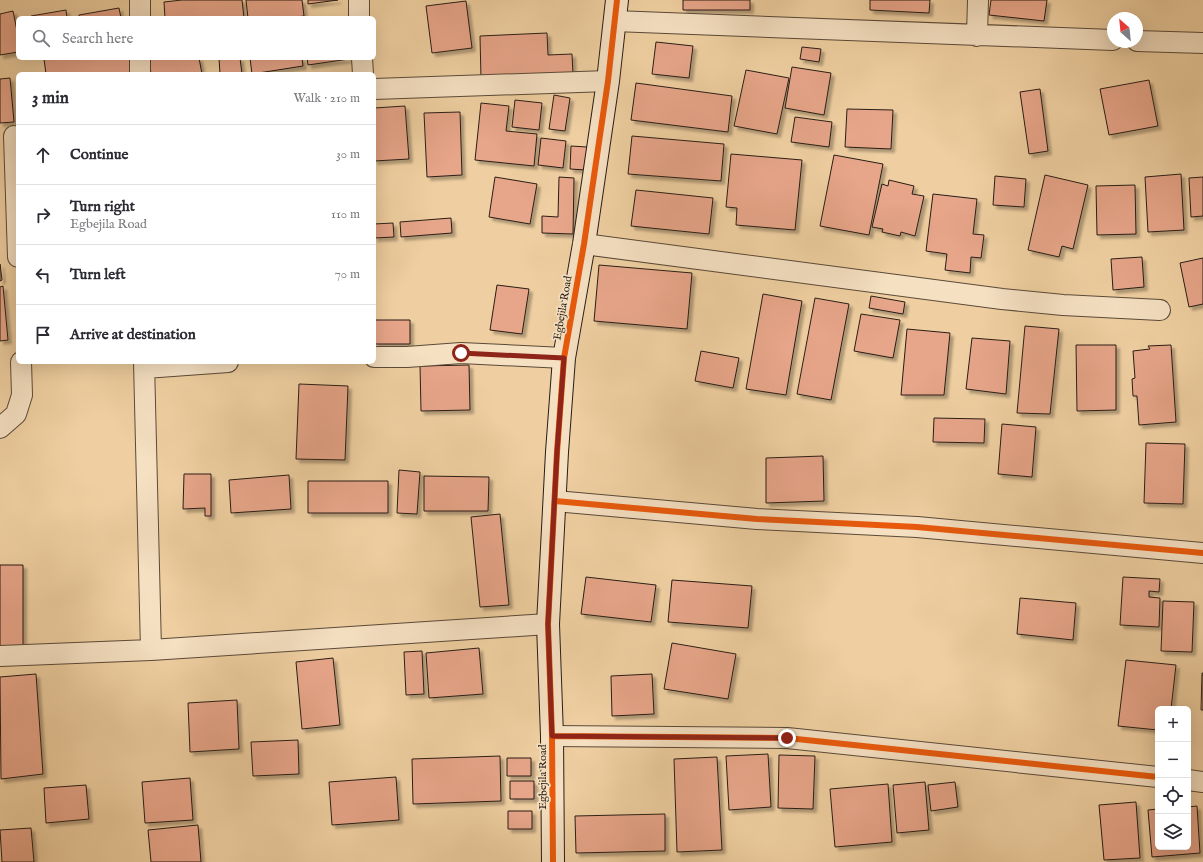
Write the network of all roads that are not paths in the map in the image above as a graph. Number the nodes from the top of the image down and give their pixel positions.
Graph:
1 (140, 0) edge
2 (359, 0) edge
3 (978, 0) edge
4 (616, 10) edge
5 (140, 16) edge
6 (359, 16) edge
7 (977, 36) junction
8 (1107, 40) edge
9 (1143, 41) edge
10 (1203, 43) edge
11 (140, 60) edge
12 (362, 60) edge
13 (140, 72) edge
14 (363, 72) edge
15 (608, 81) junction
16 (376, 89) edge
17 (11, 136) edge
18 (16, 222) edge
19 (584, 244) junction
20 (1160, 310) dead end
21 (376, 357) edge
22 (564, 358) junction
23 (21, 364) edge
24 (172, 364) edge
25 (144, 365) edge
26 (0, 428) edge
27 (556, 501) junction
28 (1203, 553) edge
29 (548, 624) junction
30 (151, 650) junction
31 (0, 656) edge
32 (552, 736) junction
33 (1155, 777) edge
34 (1191, 780) edge
35 (1203, 782) edge
36 (553, 862) edge

1 - 5 street
2 - 6 street
3 - 7 street
4 - 7 street
4 - 15 street, Egbejila Road
7 - 8 street
9 - 10 street
11 - 13 street
12 - 14 street
15 - 16 street
15 - 19 street, Egbejila Road
17 - 18 street
19 - 20 street
19 - 22 street, Egbejila Road
21 - 22 street
22 - 27 street, Egbejila Road
23 - 26 street
24 - 25 street
25 - 30 street
27 - 28 street
27 - 29 street, Egbejila Road
29 - 30 street
29 - 32 street, Egbejila Road
30 - 31 street
32 - 33 street
32 - 36 street, Egbejila Road
34 - 35 street

